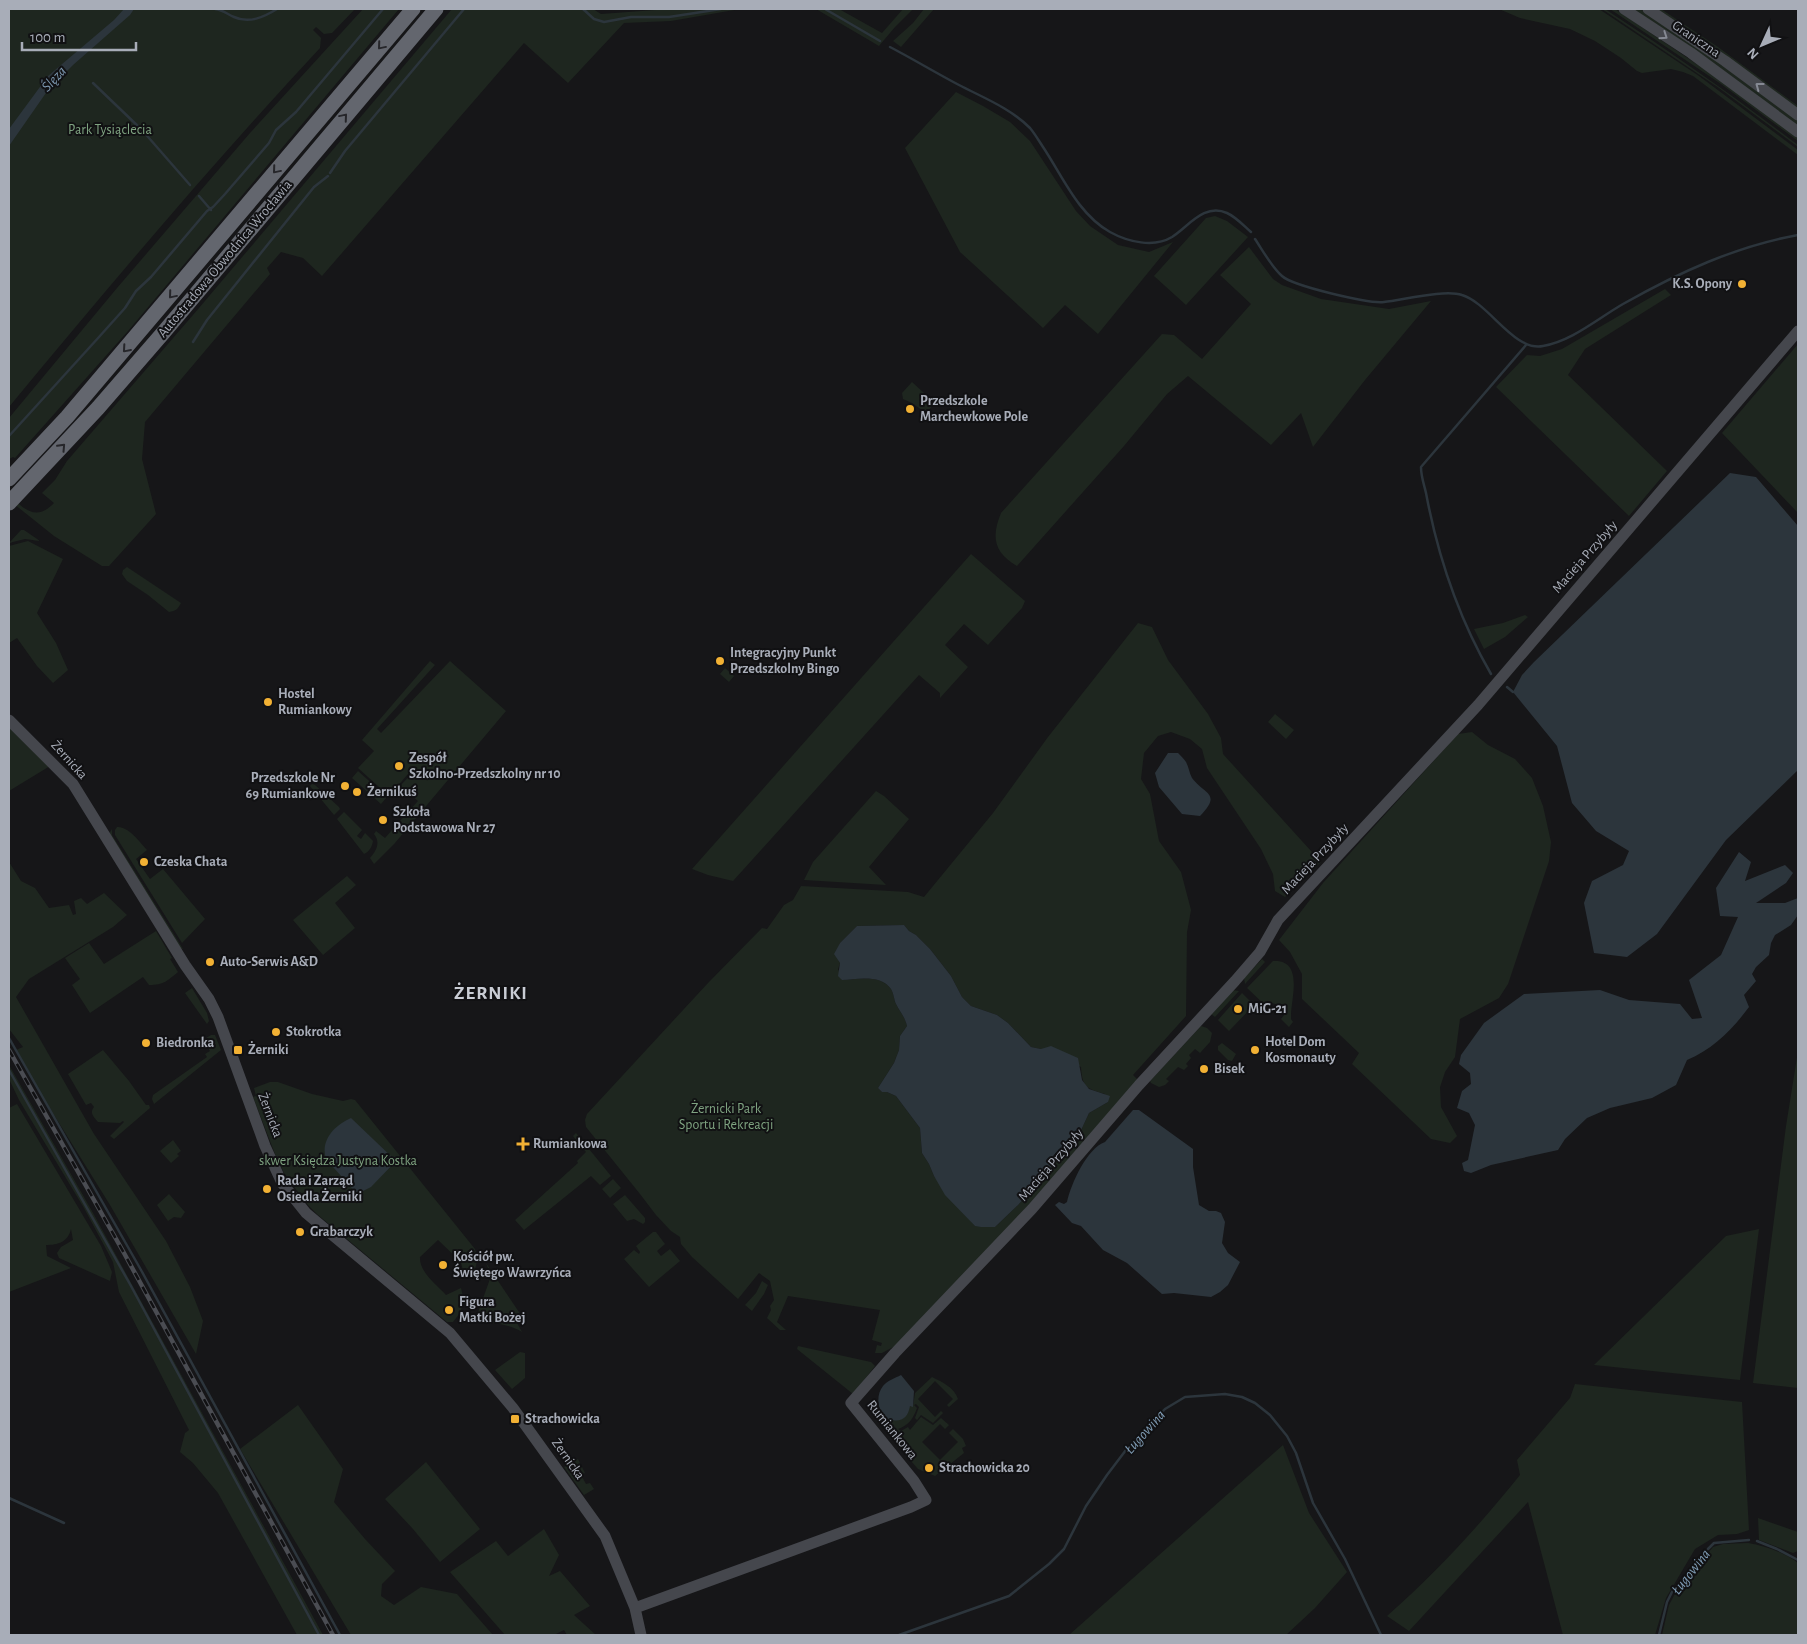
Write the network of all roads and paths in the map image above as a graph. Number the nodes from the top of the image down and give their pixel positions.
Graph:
1 (412, 9) edge
2 (436, 9) edge
3 (1624, 9) edge
4 (1648, 9) edge
5 (1798, 115) edge
6 (1798, 132) edge
7 (1798, 331) edge
8 (12, 475) edge
9 (9, 504) edge
10 (9, 720) edge
11 (851, 1404) joint
12 (634, 1608) junction
13 (641, 1635) edge

1 -> 8 highway, Autostradowa Obwodnica Wrocławia
9 -> 2 highway, Autostradowa Obwodnica Wrocławia
3 -> 6 street, Graniczna
5 -> 4 street, Graniczna
7 - 11 street, Macieja Przybyły
10 - 12 street, Żernicka
11 - 12 street, Rumiankowa
12 - 13 street, Żernicka

